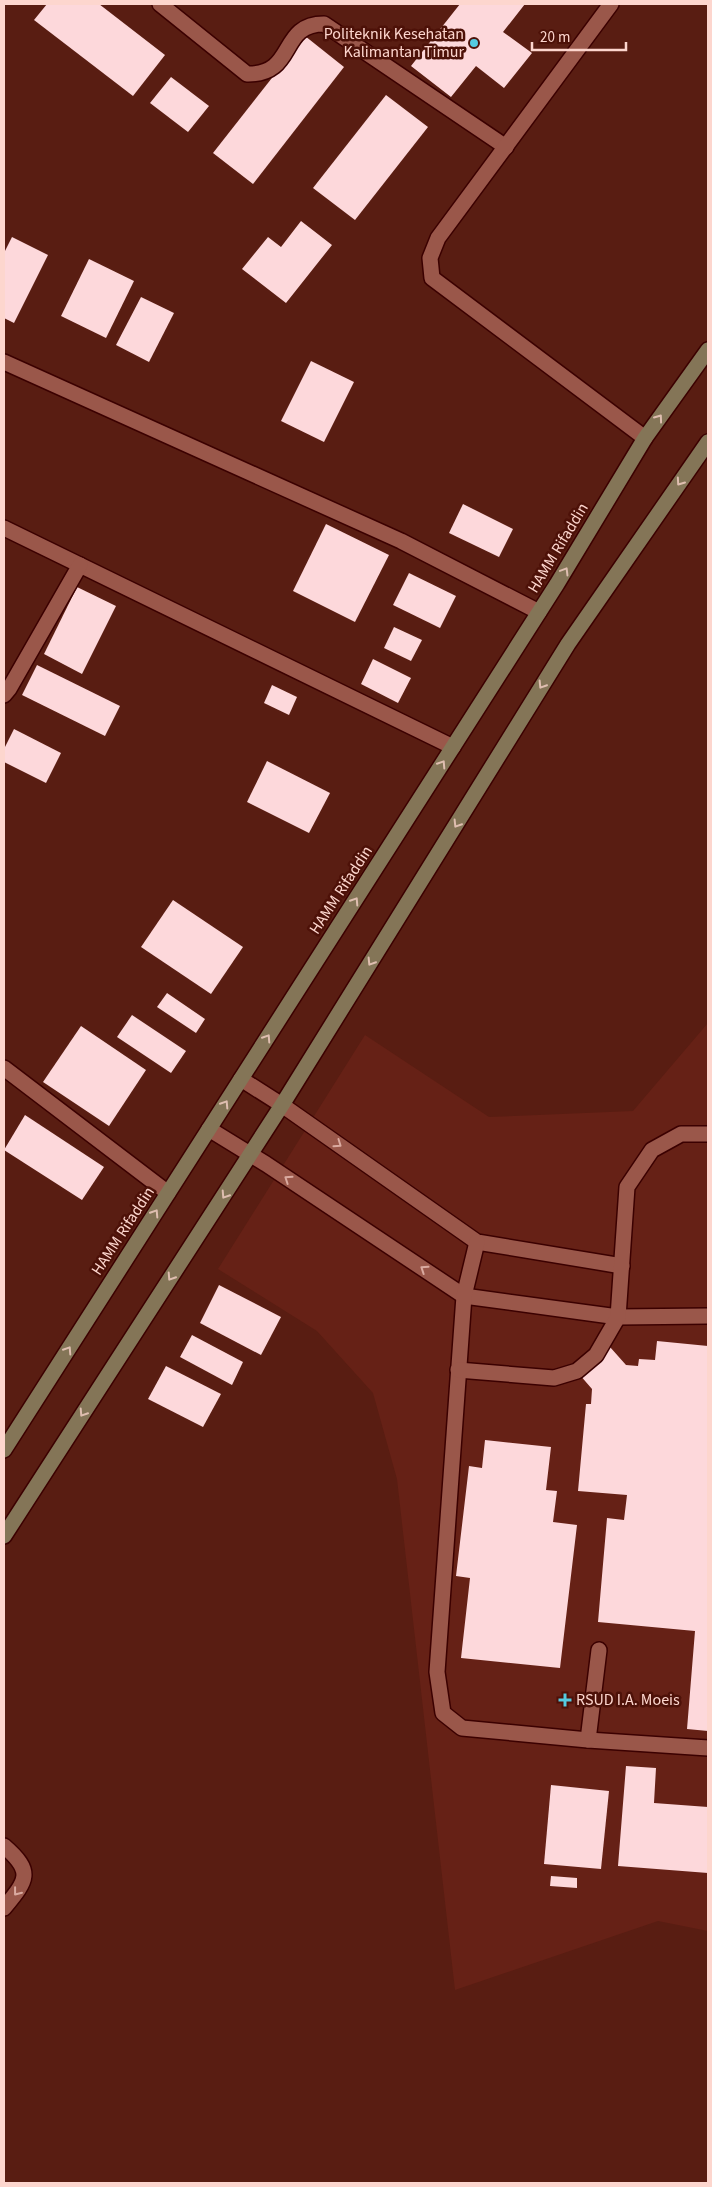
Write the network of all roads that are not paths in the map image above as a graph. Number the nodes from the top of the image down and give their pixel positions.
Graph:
1 (160, 4) edge
2 (611, 4) edge
3 (506, 147) junction
4 (708, 350) edge
5 (4, 362) edge
6 (645, 438) junction
7 (708, 442) edge
8 (4, 528) edge
9 (80, 565) junction
10 (539, 612) junction
11 (4, 695) edge
12 (453, 747) junction
13 (4, 1068) edge
14 (241, 1079) junction
15 (282, 1106) junction
16 (209, 1128) junction
17 (708, 1134) edge
18 (251, 1154) junction
19 (168, 1193) junction
20 (477, 1242) junction
21 (622, 1266) junction
22 (464, 1296) junction
23 (708, 1316) edge
24 (618, 1317) junction
25 (458, 1370) junction
26 (4, 1450) edge
27 (4, 1536) edge
28 (599, 1650) dead end
29 (588, 1740) junction
30 (708, 1748) edge
31 (4, 1846) edge
32 (4, 1908) edge

1 - 3 street
2 - 3 street
3 - 6 street
6 -> 4 main road, HAMM Rifaddin
5 - 10 street
10 -> 6 main road, HAMM Rifaddin
7 -> 15 main road
8 - 9 street
9 - 11 street
9 - 12 street
10 - 12 main road, HAMM Rifaddin
14 -> 12 main road, HAMM Rifaddin
13 - 19 street
14 - 15 street
16 -> 14 main road, HAMM Rifaddin
15 - 18 main road
15 -> 20 street
16 - 18 street
16 - 19 main road, HAMM Rifaddin
17 - 21 street
22 -> 18 street
18 -> 27 main road
26 -> 19 main road, HAMM Rifaddin
20 - 21 street
20 - 22 street
21 - 24 street
22 - 24 street
22 - 25 street
23 - 24 street
24 - 25 street
25 - 29 street
28 - 29 street
29 - 30 street
31 -> 32 street

